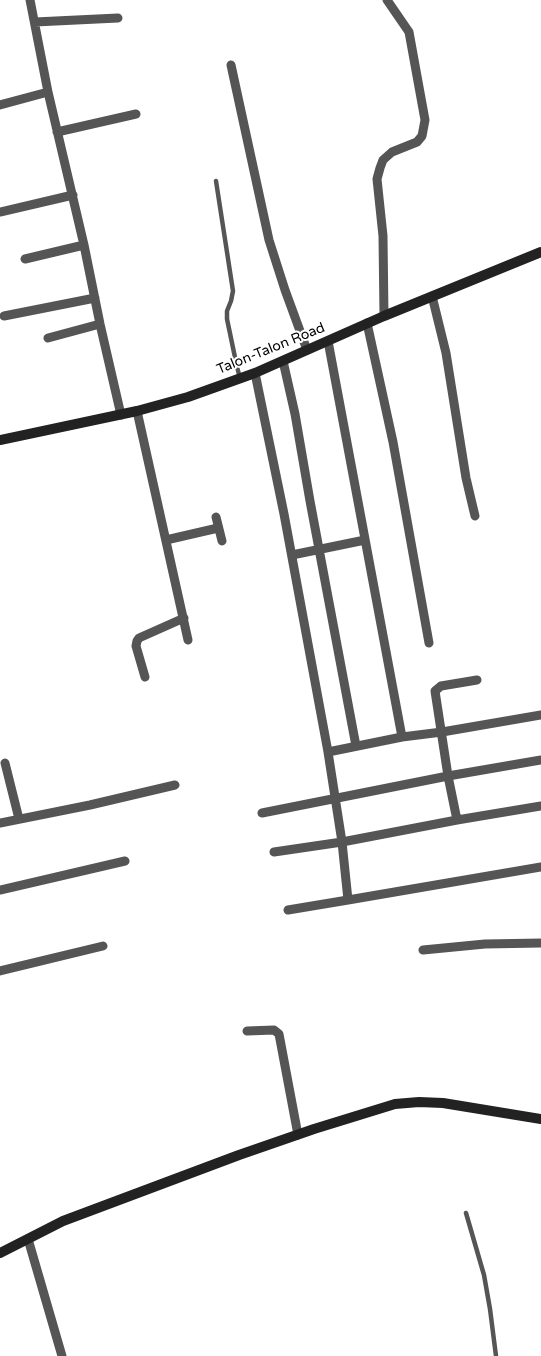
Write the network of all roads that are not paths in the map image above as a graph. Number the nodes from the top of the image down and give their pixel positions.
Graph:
1 (30, 0) edge
2 (387, 0) edge
3 (118, 18) dead end
4 (35, 22) junction
5 (231, 65) dead end
6 (48, 92) junction
7 (0, 105) edge
8 (136, 114) dead end
9 (57, 132) junction
10 (216, 181) dead end
11 (73, 195) junction
12 (0, 212) edge
13 (84, 245) junction
14 (541, 252) edge
15 (24, 259) dead end
16 (432, 296) junction
17 (95, 298) junction
18 (4, 316) dead end
19 (384, 316) junction
20 (367, 323) junction
21 (100, 324) junction
22 (48, 338) dead end
23 (328, 341) junction
24 (307, 350) junction
25 (283, 361) junction
26 (255, 372) junction
27 (240, 378) junction
28 (137, 411) junction
29 (121, 415) junction
30 (0, 440) edge
31 (475, 516) dead end
32 (216, 517) dead end
33 (218, 528) junction
34 (166, 540) junction
35 (365, 540) junction
36 (222, 541) dead end
37 (319, 550) junction
38 (292, 555) junction
39 (184, 618) junction
40 (188, 640) dead end
41 (429, 644) dead end
42 (145, 677) dead end
43 (477, 680) dead end
44 (541, 715) edge
45 (442, 732) junction
46 (402, 737) junction
47 (356, 746) junction
48 (328, 752) junction
49 (541, 760) edge
50 (5, 763) dead end
51 (448, 776) junction
52 (175, 785) dead end
53 (336, 798) junction
54 (541, 806) edge
55 (262, 813) dead end
56 (19, 819) junction
57 (457, 820) junction
58 (0, 823) edge
59 (342, 842) junction
60 (274, 852) dead end
61 (125, 860) dead end
62 (541, 868) edge
63 (0, 890) edge
64 (348, 900) junction
65 (288, 910) dead end
66 (541, 943) edge
67 (103, 946) dead end
68 (423, 950) dead end
69 (0, 971) edge
70 (247, 1031) dead end
71 (541, 1119) edge
72 (298, 1134) junction
73 (466, 1213) dead end
74 (28, 1239) junction
75 (0, 1253) edge
76 (62, 1356) edge
77 (496, 1356) edge

1 - 4 street
2 - 19 street
3 - 4 street
4 - 6 street
5 - 24 street
6 - 7 street
6 - 9 street
8 - 9 street
9 - 11 street
10 - 27 lane
11 - 12 street
11 - 13 street
13 - 15 street
13 - 17 street
14 - 16 street, Talon-Talon Road
16 - 19 street, Talon-Talon Road
16 - 31 street
17 - 18 street
17 - 21 street
19 - 20 street, Talon-Talon Road
20 - 23 street, Talon-Talon Road
20 - 41 street
21 - 22 street
21 - 29 street
23 - 24 street, Talon-Talon Road
23 - 35 street
24 - 25 street, Talon-Talon Road
25 - 26 street, Talon-Talon Road
25 - 37 street
26 - 27 street, Talon-Talon Road
26 - 38 street
27 - 28 street, Talon-Talon Road
28 - 29 street, Talon-Talon Road
28 - 34 street
29 - 30 street, Talon-Talon Road
32 - 33 street
33 - 34 street
33 - 36 street
34 - 39 street
35 - 37 street
35 - 46 street
37 - 38 street
37 - 47 street
38 - 48 street
39 - 40 street
39 - 42 street
43 - 45 street
44 - 45 street
45 - 46 street
45 - 51 street
46 - 47 street
47 - 48 street
48 - 53 street
49 - 51 street
50 - 56 street
51 - 53 street
51 - 57 street
52 - 56 street
53 - 55 street
53 - 59 street
54 - 57 street
56 - 58 street
57 - 59 street
59 - 60 street
59 - 64 street
61 - 63 street
62 - 64 street
64 - 65 street
66 - 68 street
67 - 69 street
70 - 72 street
71 - 72 street
72 - 74 street
73 - 77 lane
74 - 75 street
74 - 76 street

